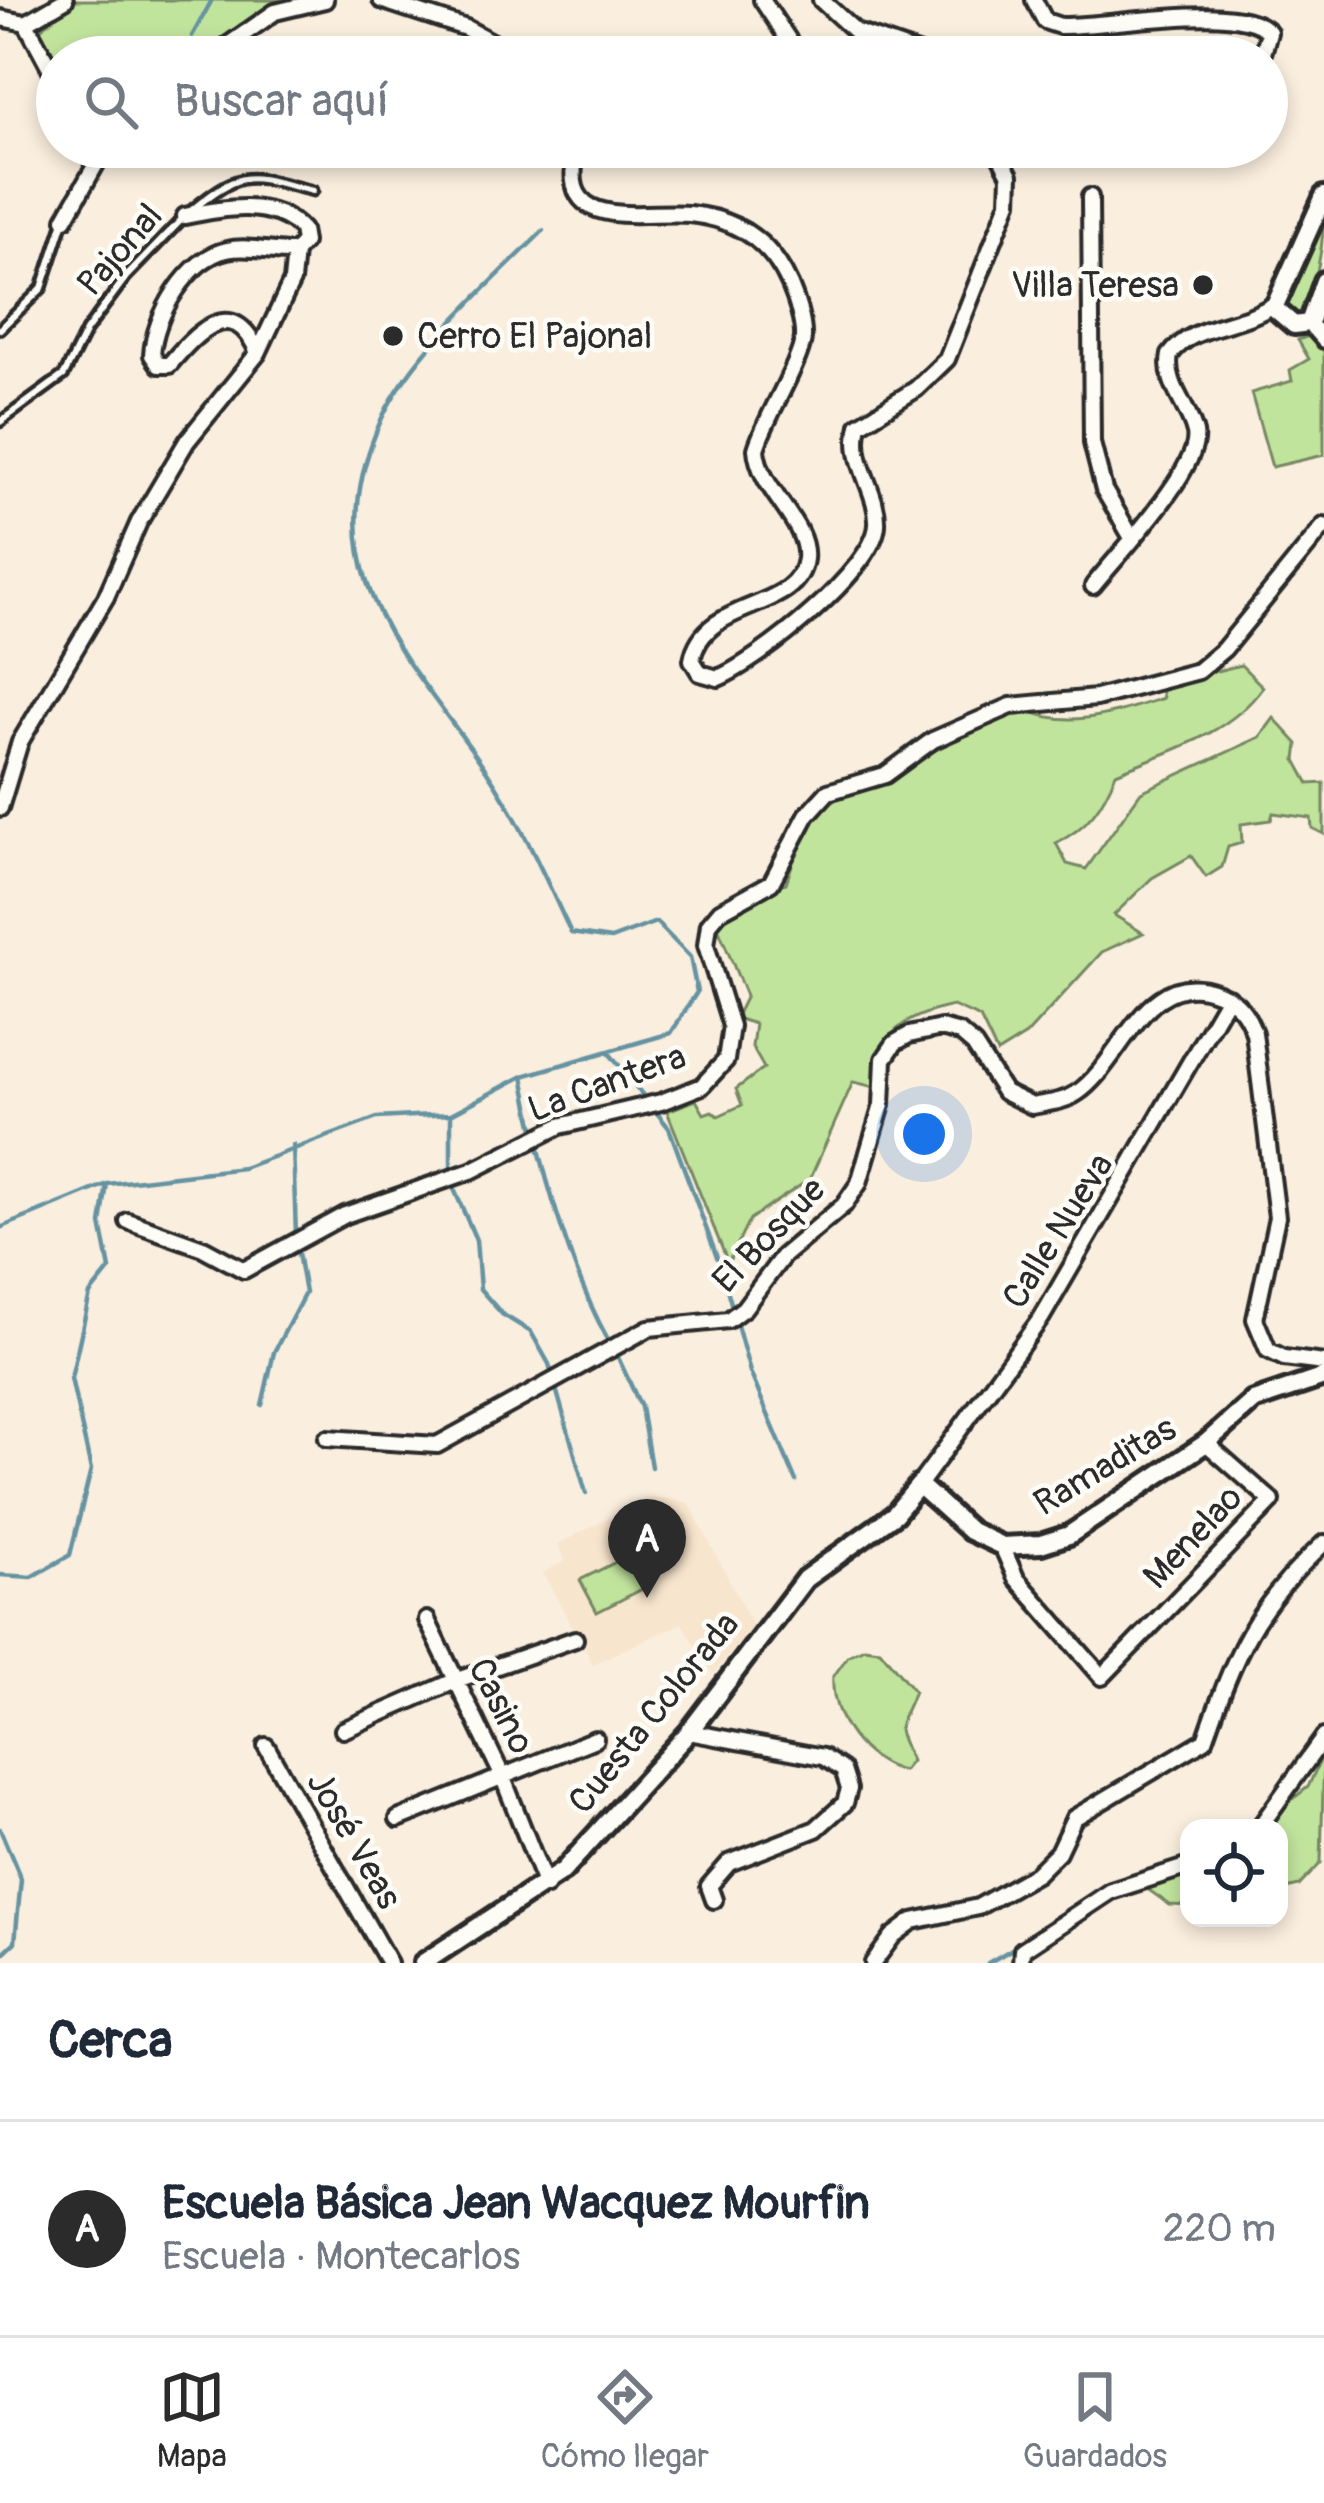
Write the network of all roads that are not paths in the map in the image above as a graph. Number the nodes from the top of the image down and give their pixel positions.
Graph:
1 (64, 0) edge
2 (325, 0) edge
3 (382, 0) edge
4 (762, 0) edge
5 (821, 0) edge
6 (1034, 0) edge
7 (0, 18) edge
8 (26, 23) junction
9 (240, 36) edge
10 (481, 36) edge
11 (786, 36) edge
12 (868, 36) edge
13 (1268, 36) edge
14 (36, 42) edge
15 (94, 168) edge
16 (577, 168) edge
17 (1006, 168) edge
18 (314, 191) dead end
19 (1324, 196) edge
20 (1090, 197) dead end
21 (185, 215) junction
22 (65, 219) joint
23 (295, 252) junction
24 (1324, 281) edge
25 (1276, 303) junction
26 (1309, 323) junction
27 (0, 328) edge
28 (1324, 340) edge
29 (258, 353) junction
30 (0, 422) edge
31 (1324, 526) edge
32 (1132, 538) junction
33 (1093, 586) dead end
34 (0, 808) edge
35 (1228, 997) junction
36 (128, 1221) dead end
37 (1324, 1363) edge
38 (1324, 1377) edge
39 (327, 1438) dead end
40 (1206, 1443) junction
41 (920, 1485) junction
42 (1324, 1543) edge
43 (1003, 1546) junction
44 (427, 1620) dead end
45 (575, 1639) dead end
46 (457, 1680) junction
47 (343, 1730) dead end
48 (689, 1732) junction
49 (1324, 1737) edge
50 (595, 1738) dead end
51 (266, 1746) dead end
52 (501, 1773) junction
53 (1265, 1819) edge
54 (398, 1820) dead end
55 (1180, 1869) edge
56 (546, 1886) junction
57 (714, 1900) dead end
58 (389, 1963) edge
59 (423, 1963) edge
60 (873, 1963) edge
61 (1021, 1963) edge

1 - 8 street
2 - 9 street
3 - 10 street
4 - 11 street
5 - 12 street
6 - 13 street
7 - 8 street
8 - 14 street
15 - 22 street
16 - 17 street
18 - 21 lane, Pajonal
19 - 25 street
20 - 32 street
21 - 23 street
21 - 30 lane, Pajonal
22 - 27 lane, Pajonal
23 - 29 street
23 - 29 street
24 - 26 street
25 - 26 street
25 - 32 street
26 - 28 street
29 - 34 street
31 - 36 street, La Cantera
32 - 33 street
35 - 37 street
35 - 39 street, El Bosque
35 - 41 street, Calle Nueva
38 - 40 street, Ramaditas
40 - 43 street, Ramaditas
40 - 43 street, Menelao
41 - 43 street, Ramaditas
41 - 48 street, Cuesta Colorada
42 - 60 street
44 - 46 street, Casino
45 - 46 street
46 - 47 street
46 - 52 street, Casino
48 - 56 street, Cuesta Colorada
48 - 57 street
49 - 53 street
50 - 52 street
51 - 58 street, José Veas
52 - 54 street
52 - 56 street, Casino
55 - 61 street
56 - 59 street, Cuesta Colorada

